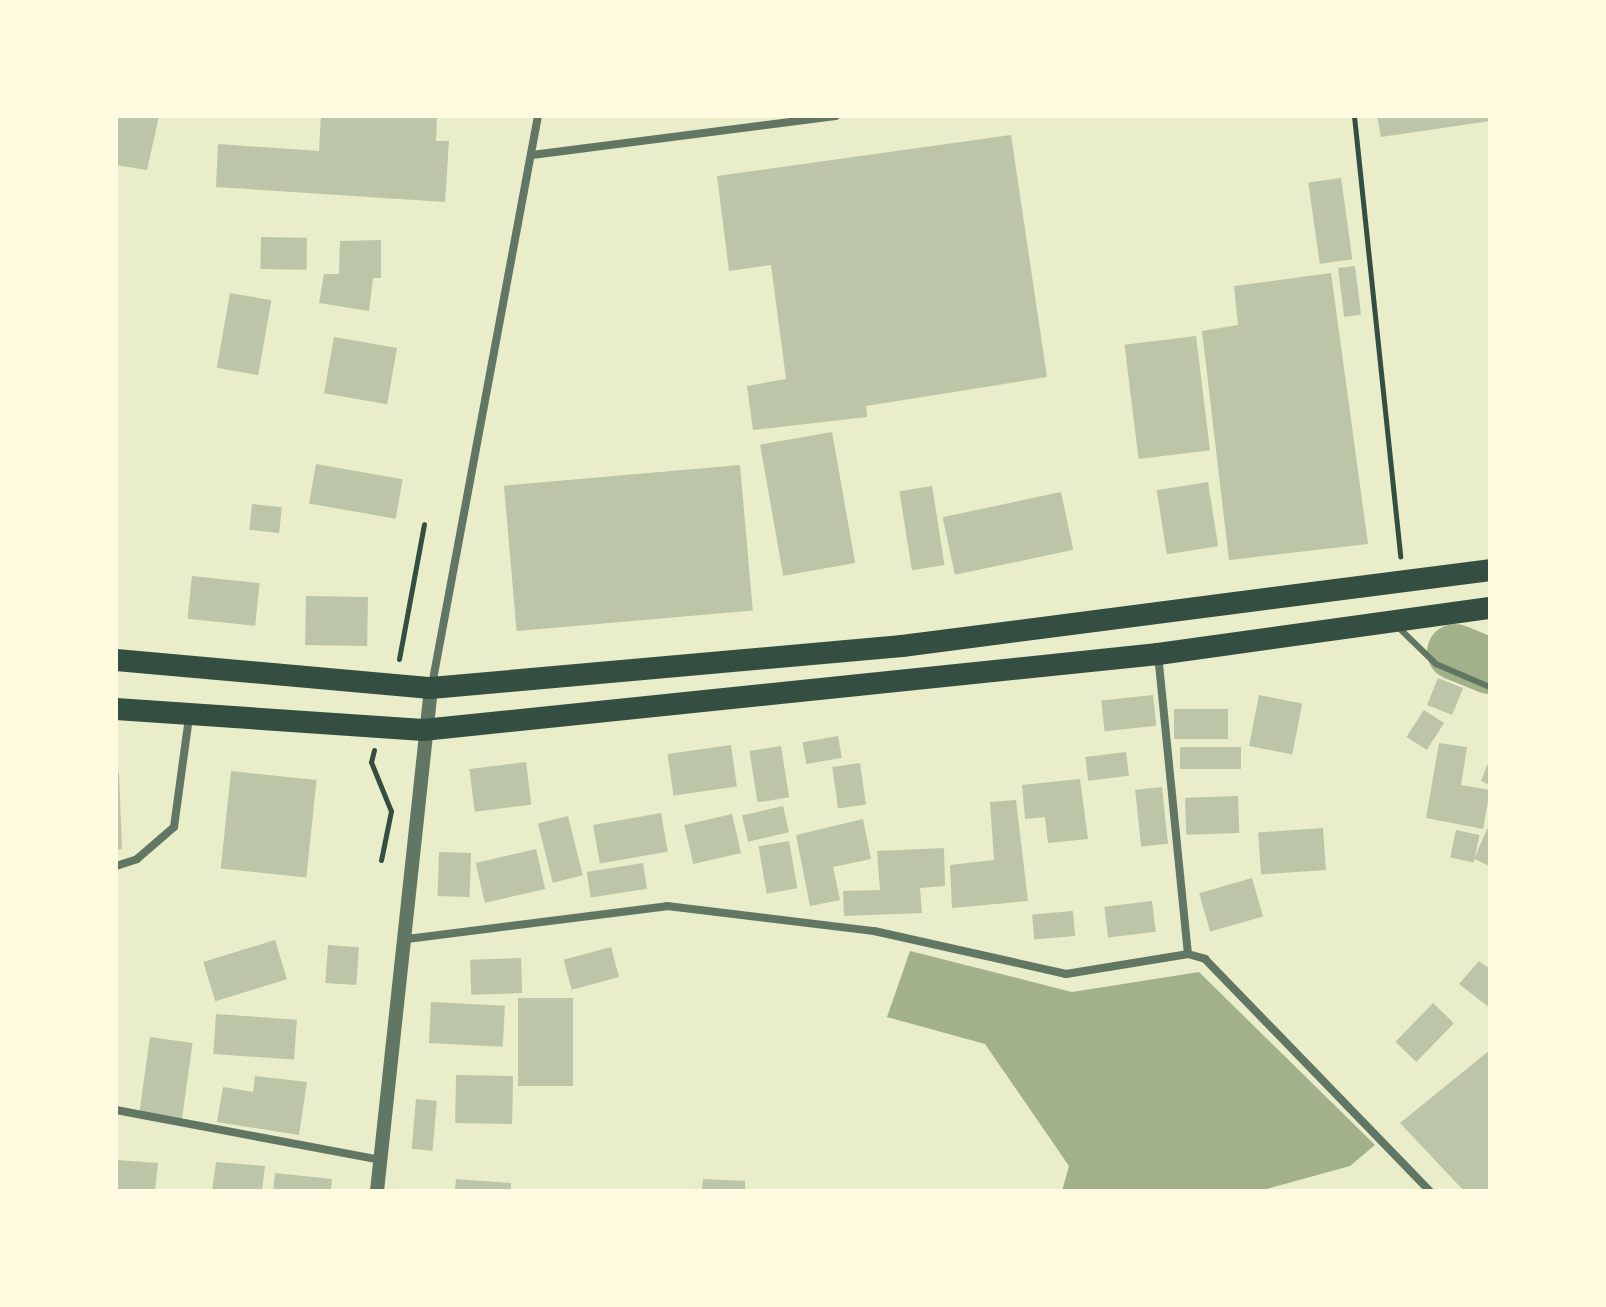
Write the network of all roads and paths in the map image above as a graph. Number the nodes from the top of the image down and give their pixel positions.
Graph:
1 (538, 116) edge
2 (836, 116) edge
3 (1354, 116) edge
4 (532, 155) junction
5 (1490, 570) edge
6 (1403, 581) junction
7 (1490, 608) edge
8 (1390, 620) junction
9 (1158, 654) junction
10 (116, 660) edge
11 (1490, 687) edge
12 (431, 688) junction
13 (116, 709) edge
14 (189, 717) junction
15 (423, 730) junction
16 (116, 866) edge
17 (407, 939) junction
18 (1188, 954) junction
19 (116, 1110) edge
20 (380, 1160) junction
21 (377, 1191) edge
22 (1430, 1191) edge

1 - 4 street
2 - 4 street
3 - 6 path
4 - 12 street
5 - 6 highway
6 - 12 highway
7 - 8 highway
8 - 9 highway
8 - 11 lane
9 - 15 highway
9 - 18 street
10 - 12 highway
12 - 15 street
13 - 14 highway
14 - 15 highway
14 - 16 street
15 - 17 street
17 - 18 street
17 - 20 street
18 - 22 street
19 - 20 street
20 - 21 street

